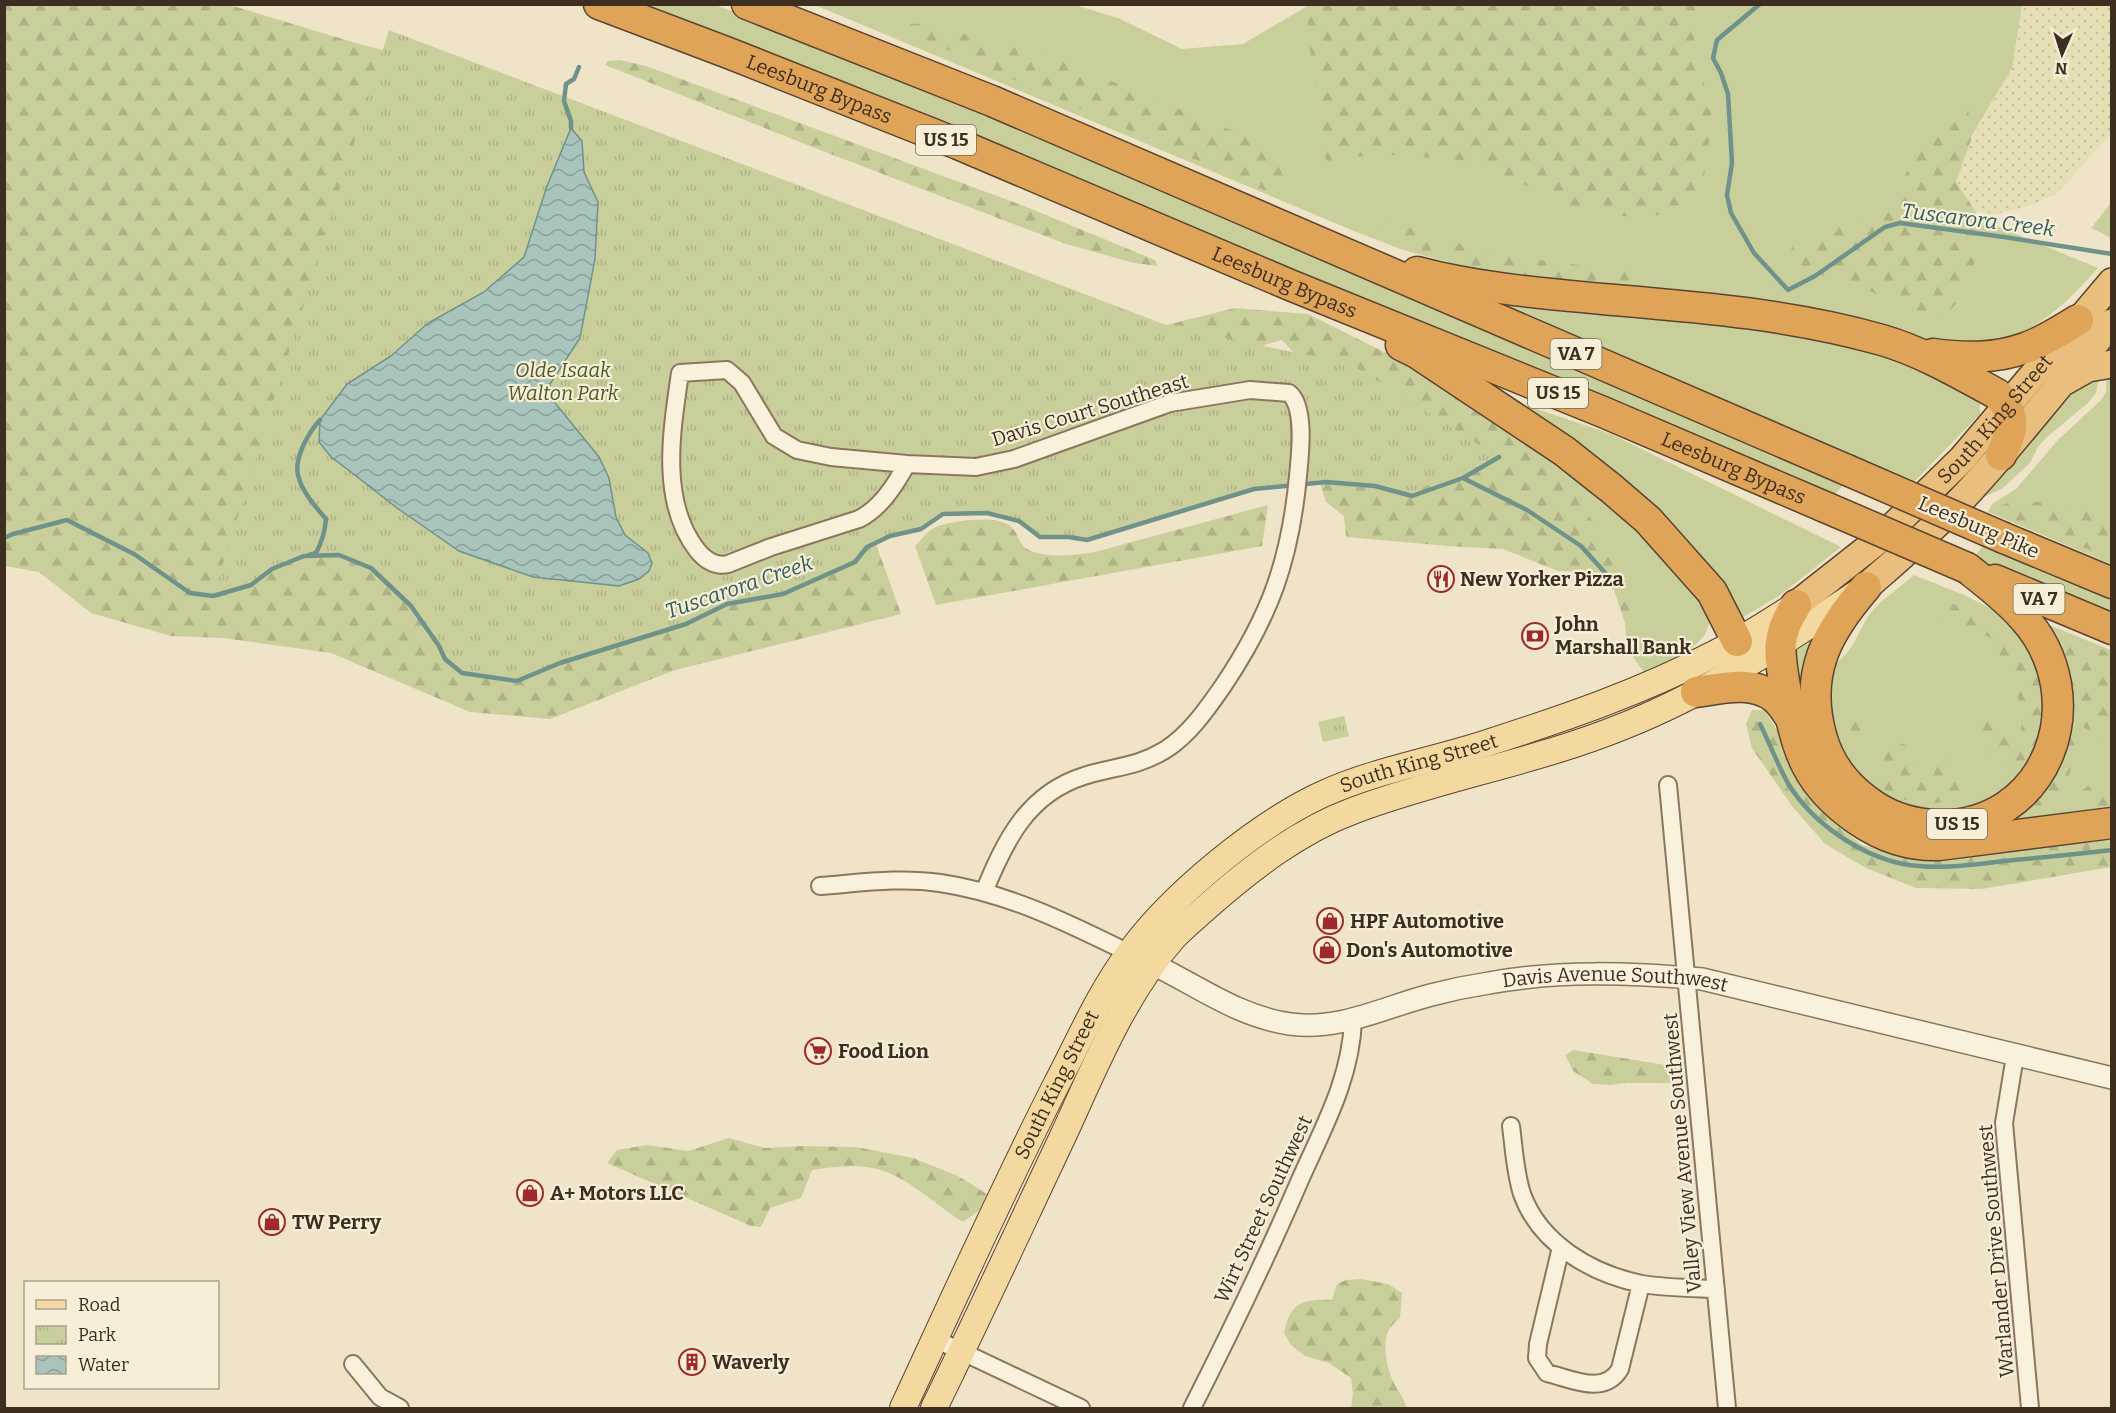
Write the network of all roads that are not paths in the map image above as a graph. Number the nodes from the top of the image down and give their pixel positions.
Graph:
1 (599, 4) edge
2 (747, 4) edge
3 (1305, 238) junction
4 (2112, 282) edge
5 (1290, 285) junction
6 (2100, 332) edge
7 (1915, 351) junction
8 (2112, 364) edge
9 (2059, 384) junction
10 (2007, 404) junction
11 (2001, 455) junction
12 (907, 464) junction
13 (1967, 568) junction
14 (2112, 583) edge
15 (1866, 587) junction
16 (1796, 605) junction
17 (2112, 629) edge
18 (1737, 641) junction
19 (1780, 644) junction
20 (1696, 692) junction
21 (1790, 717) junction
22 (1668, 785) dead end
23 (2112, 823) edge
24 (820, 886) dead end
25 (984, 892) junction
26 (1129, 953) junction
27 (1153, 964) junction
28 (1687, 978) junction
29 (1353, 1020) junction
30 (2015, 1056) junction
31 (2112, 1078) edge
32 (1511, 1126) dead end
33 (1561, 1247) junction
34 (1641, 1284) junction
35 (1716, 1289) junction
36 (935, 1339) junction
37 (962, 1351) junction
38 (353, 1364) dead end
39 (400, 1408) edge
40 (903, 1408) edge
41 (934, 1408) edge
42 (1082, 1408) edge
43 (1192, 1408) edge
44 (1727, 1408) edge
45 (2030, 1408) edge

1 - 5 highway, Leesburg Bypass / US 15
2 - 3 highway, US 15
3 - 7 highway
3 - 14 highway, Leesburg Pike / VA 7, bridge
4 - 6 highway, South King Street / US 15
5 - 13 highway, Leesburg Bypass / US 15, bridge
5 - 18 highway
6 - 7 highway
6 - 9 highway, South King Street / US 15
6 - 10 highway, South King Street
7 - 10 highway
8 - 9 highway
9 - 11 highway, South King Street / US 15
10 - 11 highway
10 - 16 highway, South King Street
11 - 15 highway, South King Street / US 15
12 - 12 street, Davis Court Southeast
12 - 25 street, Davis Court Southeast
13 - 15 highway, US 15
13 - 17 highway, VA 7
15 - 19 main road, South King Street
16 - 18 main road, South King Street
16 - 19 highway
18 - 26 main road, South King Street
19 - 20 main road, South King Street
19 - 21 highway
20 - 21 highway
20 - 27 main road, South King Street
21 - 23 highway
22 - 28 street, Valley View Avenue Southwest
24 - 25 street
25 - 26 street
26 - 27 street, Davis Avenue Southwest
26 - 36 main road, South King Street
27 - 29 street, Davis Avenue Southwest
27 - 37 main road, South King Street
28 - 29 street, Davis Avenue Southwest
28 - 30 street, Davis Avenue Southwest
28 - 35 street, Valley View Avenue Southwest
29 - 43 street, Wirt Street Southwest
30 - 31 street, Davis Avenue Southwest
30 - 45 street, Warlander Drive Southwest
32 - 33 street
33 - 34 street
33 - 34 street
34 - 35 street
35 - 44 street, Valley View Avenue Southwest
36 - 37 street
36 - 40 main road, South King Street
37 - 41 main road, South King Street
37 - 42 street
38 - 39 street

